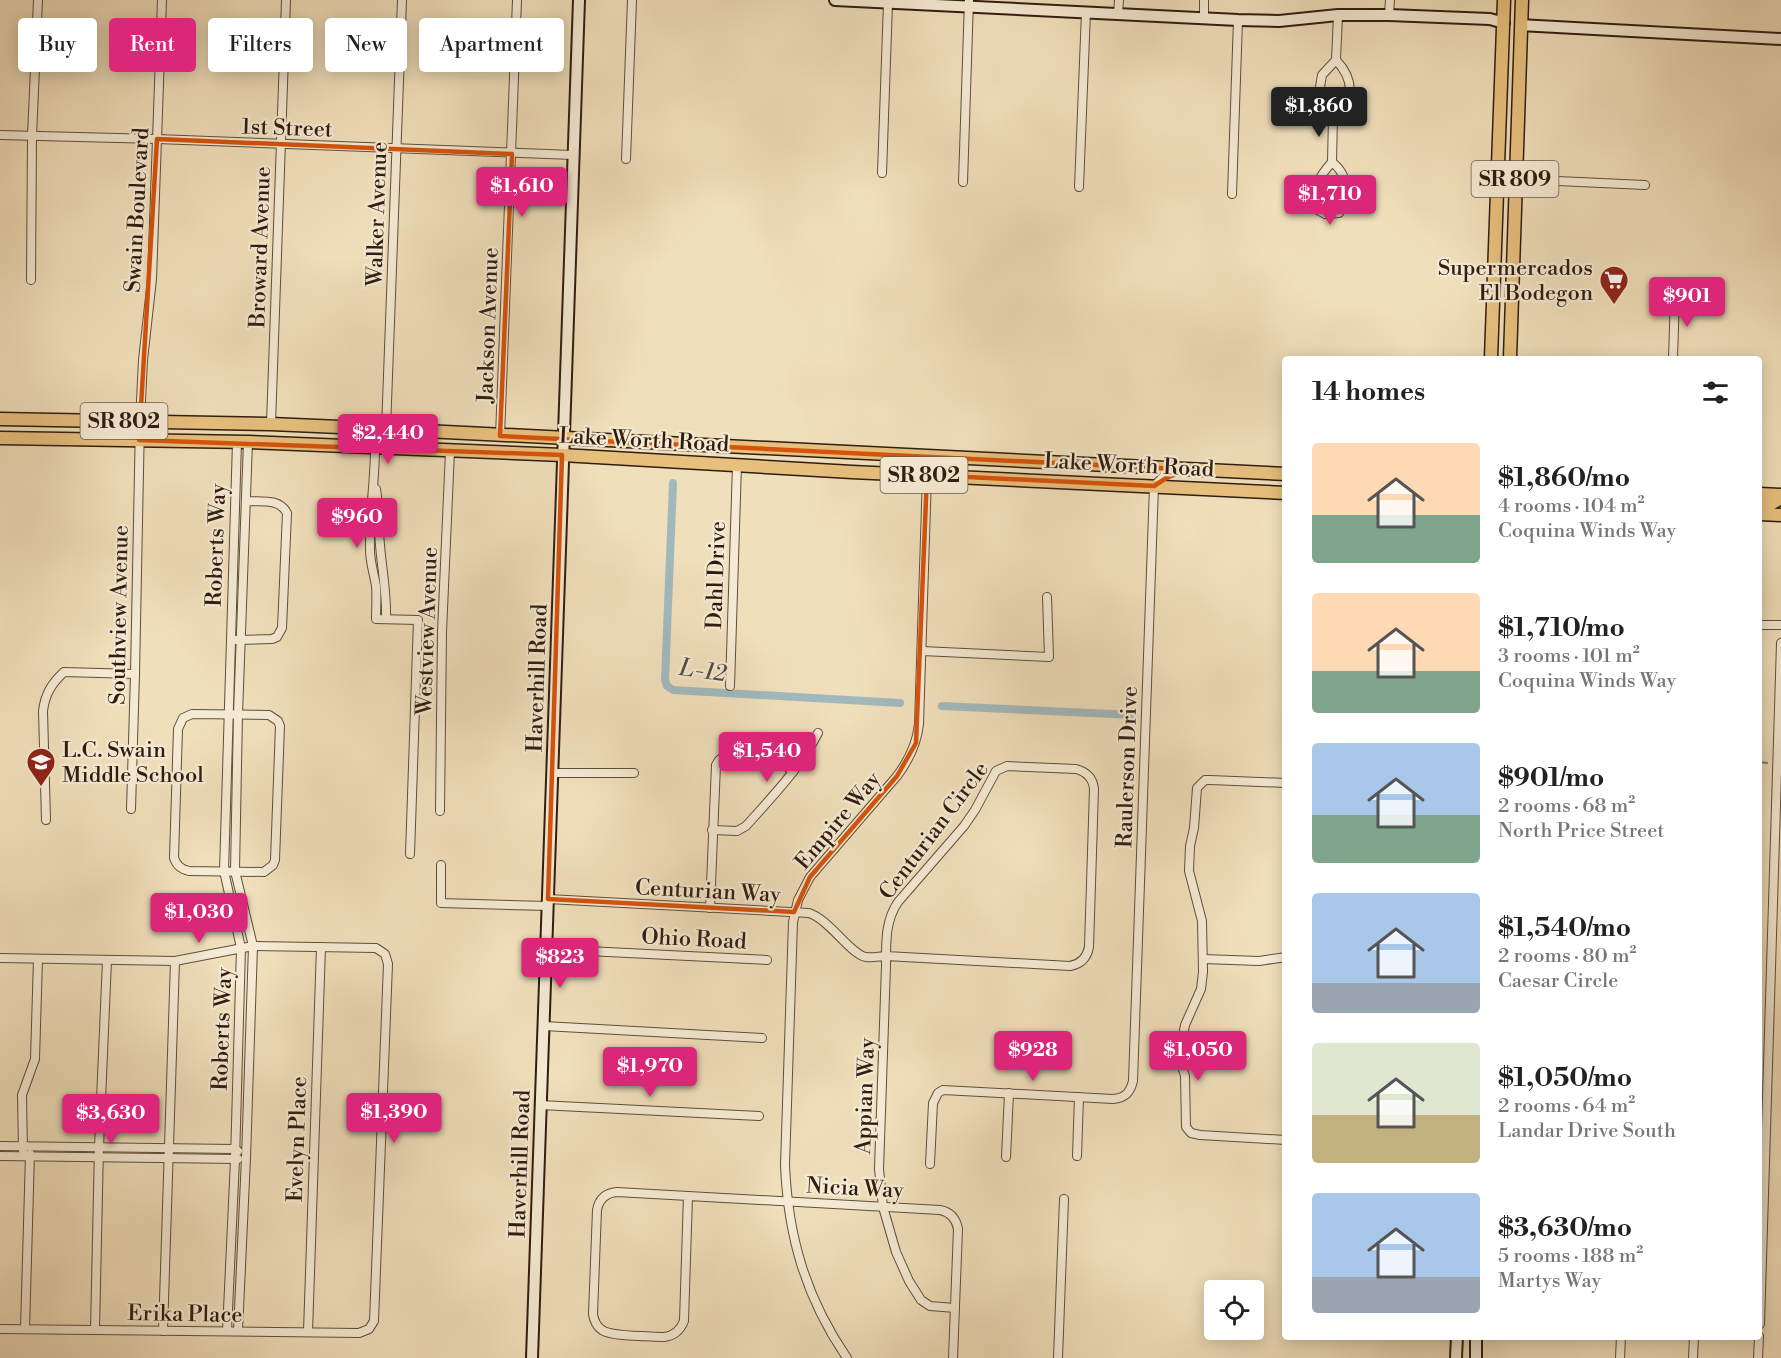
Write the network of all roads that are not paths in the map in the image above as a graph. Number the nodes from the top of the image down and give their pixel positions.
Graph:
1 (38, 0) edge
2 (162, 0) edge
3 (286, 0) edge
4 (402, 0) edge
5 (518, 0) edge
6 (579, 0) edge
7 (632, 0) edge
8 (834, 0) edge
9 (1119, 0) edge
10 (1204, 0) edge
11 (1389, 0) edge
12 (1504, 0) edge
13 (1509, 0) edge
14 (1522, 0) edge
15 (888, 3) junction
16 (969, 3) edge
17 (1086, 12) junction
18 (1118, 14) junction
19 (1338, 15) junction
20 (1389, 15) junction
21 (1204, 18) junction
22 (1238, 20) junction
23 (1504, 24) junction
24 (1521, 24) junction
25 (1781, 39) edge
26 (1336, 60) junction
27 (1333, 116) junction
28 (1517, 133) junction
29 (0, 135) edge
30 (32, 136) junction
31 (157, 139) junction
32 (281, 144) junction
33 (1499, 145) junction
34 (396, 149) junction
35 (512, 154) junction
36 (573, 155) junction
37 (626, 159) dead end
38 (1332, 162) junction
39 (882, 174) dead end
40 (1515, 179) junction
41 (963, 182) dead end
42 (1645, 185) dead end
43 (1079, 188) dead end
44 (1232, 194) dead end
45 (1512, 269) junction
46 (30, 280) dead end
47 (1675, 296) dead end
48 (1491, 356) edge
49 (1510, 356) edge
50 (1673, 356) edge
51 (0, 419) edge
52 (140, 421) junction
53 (271, 424) junction
54 (386, 429) junction
55 (500, 436) junction
56 (0, 438) edge
57 (563, 438) junction
58 (139, 440) junction
59 (242, 442) junction
60 (346, 447) junction
61 (375, 448) junction
62 (450, 451) junction
63 (562, 455) junction
64 (957, 457) junction
65 (737, 465) junction
66 (1180, 469) junction
67 (1282, 474) edge
68 (927, 475) junction
69 (375, 481) junction
70 (1154, 486) junction
71 (1282, 493) edge
72 (1762, 494) edge
73 (1781, 496) edge
74 (247, 501) junction
75 (1762, 505) edge
76 (1762, 514) edge
77 (1781, 515) edge
78 (1047, 597) dead end
79 (386, 619) junction
80 (1762, 625) edge
81 (1781, 625) edge
82 (230, 639) junction
83 (242, 640) junction
84 (1781, 644) edge
85 (922, 651) junction
86 (135, 674) junction
87 (730, 686) dead end
88 (228, 714) junction
89 (238, 714) junction
90 (818, 733) dead end
91 (793, 772) junction
92 (552, 773) junction
93 (634, 773) dead end
94 (1282, 783) edge
95 (131, 809) dead end
96 (441, 811) dead end
97 (46, 820) dead end
98 (712, 830) junction
99 (410, 854) dead end
100 (441, 865) dead end
101 (224, 871) junction
102 (235, 871) junction
103 (1777, 898) edge
104 (548, 903) junction
105 (710, 908) junction
106 (794, 912) junction
107 (253, 946) junction
108 (321, 947) junction
109 (241, 948) junction
110 (547, 949) junction
111 (886, 956) junction
112 (0, 958) edge
113 (1282, 958) edge
114 (38, 959) junction
115 (1203, 959) junction
116 (106, 960) junction
117 (767, 960) dead end
118 (175, 961) junction
119 (544, 1026) junction
120 (762, 1038) dead end
121 (1009, 1093) junction
122 (1079, 1097) junction
123 (540, 1105) junction
124 (759, 1116) dead end
125 (1282, 1140) edge
126 (0, 1146) edge
127 (27, 1147) junction
128 (99, 1147) junction
129 (169, 1148) junction
130 (235, 1149) junction
131 (0, 1156) edge
132 (27, 1156) junction
133 (1006, 1156) dead end
134 (1077, 1156) dead end
135 (98, 1158) junction
136 (246, 1158) junction
137 (169, 1159) junction
138 (235, 1160) junction
139 (930, 1164) dead end
140 (688, 1196) junction
141 (1064, 1199) dead end
142 (787, 1201) junction
143 (883, 1207) junction
144 (1762, 1274) edge
145 (955, 1308) junction
146 (0, 1329) edge
147 (25, 1329) junction
148 (94, 1330) junction
149 (163, 1331) junction
150 (227, 1331) junction
151 (238, 1332) junction
152 (308, 1332) junction
153 (1457, 1340) edge
154 (1476, 1340) edge
155 (1621, 1340) edge
156 (1694, 1340) edge
157 (1759, 1340) edge
158 (532, 1358) edge
159 (847, 1358) edge
160 (954, 1358) edge
161 (1058, 1358) edge
162 (1456, 1358) edge
163 (1476, 1358) edge
164 (1620, 1358) edge
165 (1693, 1358) edge
166 (1758, 1358) edge

1 - 30 street
2 - 31 street, Swain Boulevard
3 - 32 street, Broward Avenue
4 - 34 street, Walker Avenue
5 - 35 street, Jackson Avenue
6 - 36 street, Haverhill Road
7 - 37 street
8 - 15 street
9 - 18 street
10 - 21 street
11 - 20 street
12 - 23 main road, SR 809
13 - 24 main road
14 - 24 main road, SR 809
15 - 16 street
15 - 39 street
16 - 17 street
16 - 41 street
17 - 18 street
17 - 43 street
18 - 21 street
19 - 20 street
19 - 22 street
19 - 26 street
20 - 23 street
21 - 22 street
22 - 44 street
23 - 28 main road
23 - 33 main road, SR 809
24 - 25 street
24 - 28 main road, SR 809
26 - 27 street
26 - 27 street
27 - 38 street
28 - 40 main road, SR 809
29 - 30 street, 1st Street
30 - 31 street, 1st Street
30 - 46 street
31 - 32 street, 1st Street
31 - 52 street, Swain Boulevard
32 - 34 street, 1st Street
32 - 53 street, Broward Avenue
33 - 45 main road
33 - 48 main road, SR 809
34 - 35 street, 1st Street
34 - 54 street, Walker Avenue
35 - 36 street, 1st Street
35 - 55 street, Jackson Avenue
36 - 57 street, Haverhill Road
38 - 38 street
40 - 42 street
40 - 45 main road, SR 809
45 - 49 main road, SR 809
47 - 50 street
51 - 52 main road, Lake Worth Road / SR 802
52 - 53 main road, Lake Worth Road / SR 802
52 - 58 street, Southview Avenue
53 - 54 main road, Lake Worth Road / SR 802
54 - 55 main road, Lake Worth Road / SR 802
54 - 60 main road
55 - 57 main road, Lake Worth Road / SR 802
56 - 58 main road, Lake Worth Road / SR 802
57 - 63 street, Haverhill Road
57 - 64 main road, Lake Worth Road / SR 802
58 - 59 main road, Lake Worth Road / SR 802
58 - 86 street, Southview Avenue
59 - 60 main road, Lake Worth Road / SR 802
59 - 74 street, Roberts Way
59 - 82 street, Roberts Way
60 - 61 main road, Lake Worth Road / SR 802
61 - 62 main road, Lake Worth Road / SR 802
61 - 69 street
62 - 63 main road, Lake Worth Road / SR 802
62 - 96 street, Westview Avenue
63 - 65 main road, Lake Worth Road / SR 802
63 - 92 street, Haverhill Road
64 - 66 main road, Lake Worth Road / SR 802
64 - 68 street
65 - 68 main road, Lake Worth Road / SR 802
65 - 87 street, Dahl Drive
66 - 67 main road, Lake Worth Road / SR 802
66 - 70 street
68 - 70 main road, Lake Worth Road / SR 802
68 - 85 street, Empire Way
69 - 79 street
69 - 79 street
70 - 71 main road, Lake Worth Road / SR 802
70 - 122 street, Raulerson Drive
72 - 73 main road
73 - 75 main road
74 - 83 street, Roberts Way
74 - 83 street
76 - 77 main road
78 - 85 street
79 - 99 street
80 - 81 street
82 - 83 street
82 - 88 street, Roberts Way
83 - 89 street, Roberts Way
84 - 103 street
85 - 106 street, Empire Way
86 - 95 street, Southview Avenue
86 - 97 street
88 - 89 street
88 - 101 street, Roberts Way
88 - 101 street
89 - 102 street, Roberts Way
89 - 102 street
90 - 91 street
91 - 98 street
91 - 98 street
92 - 93 street
92 - 104 street, Haverhill Road
94 - 115 street
98 - 105 street
100 - 104 street, Centurian Way
101 - 102 street
101 - 109 street, Roberts Way
102 - 107 street, Roberts Way
103 - 144 street
104 - 105 street, Centurian Way
104 - 110 street, Haverhill Road
105 - 106 street, Centurian Way
106 - 111 street, Centurian Way
106 - 142 street, Empire Way
107 - 108 street
107 - 109 street
107 - 136 street, Roberts Way
108 - 152 street, Evelyn Place
108 - 152 street, Erika Place
109 - 118 street
109 - 130 street, Roberts Way
110 - 117 street, Ohio Road
110 - 119 street, Haverhill Road
111 - 111 street, Centurian Circle
111 - 143 street, Appian Way
112 - 114 street
113 - 115 street
114 - 116 street
114 - 127 street
115 - 125 street
116 - 118 street
116 - 128 street
118 - 129 street
119 - 120 street
119 - 123 street, Haverhill Road
121 - 122 street
121 - 133 street
121 - 139 street
122 - 134 street
123 - 124 street
123 - 158 street, Haverhill Road
126 - 127 street
127 - 128 street
127 - 132 street
128 - 129 street
128 - 135 street
129 - 130 street
129 - 137 street
130 - 136 street
130 - 138 street, Roberts Way
131 - 132 street
132 - 135 street
132 - 147 street
135 - 137 street
135 - 148 street
136 - 138 street
136 - 151 street, Roberts Way
137 - 138 street
137 - 149 street
138 - 150 street, Roberts Way
140 - 140 street, Nicia Way
140 - 142 street, Nicia Way
141 - 161 street
142 - 143 street, Nicia Way
142 - 159 street, Empire Way
143 - 145 street, Appian Way
143 - 145 street, Nicia Way
145 - 160 street, Nicia Way
146 - 147 street, Erika Place
147 - 148 street, Erika Place
148 - 149 street, Erika Place
149 - 150 street, Erika Place
150 - 151 street, Erika Place
151 - 152 street, Erika Place
153 - 162 street
154 - 163 street
155 - 164 street
156 - 165 street
157 - 166 street

